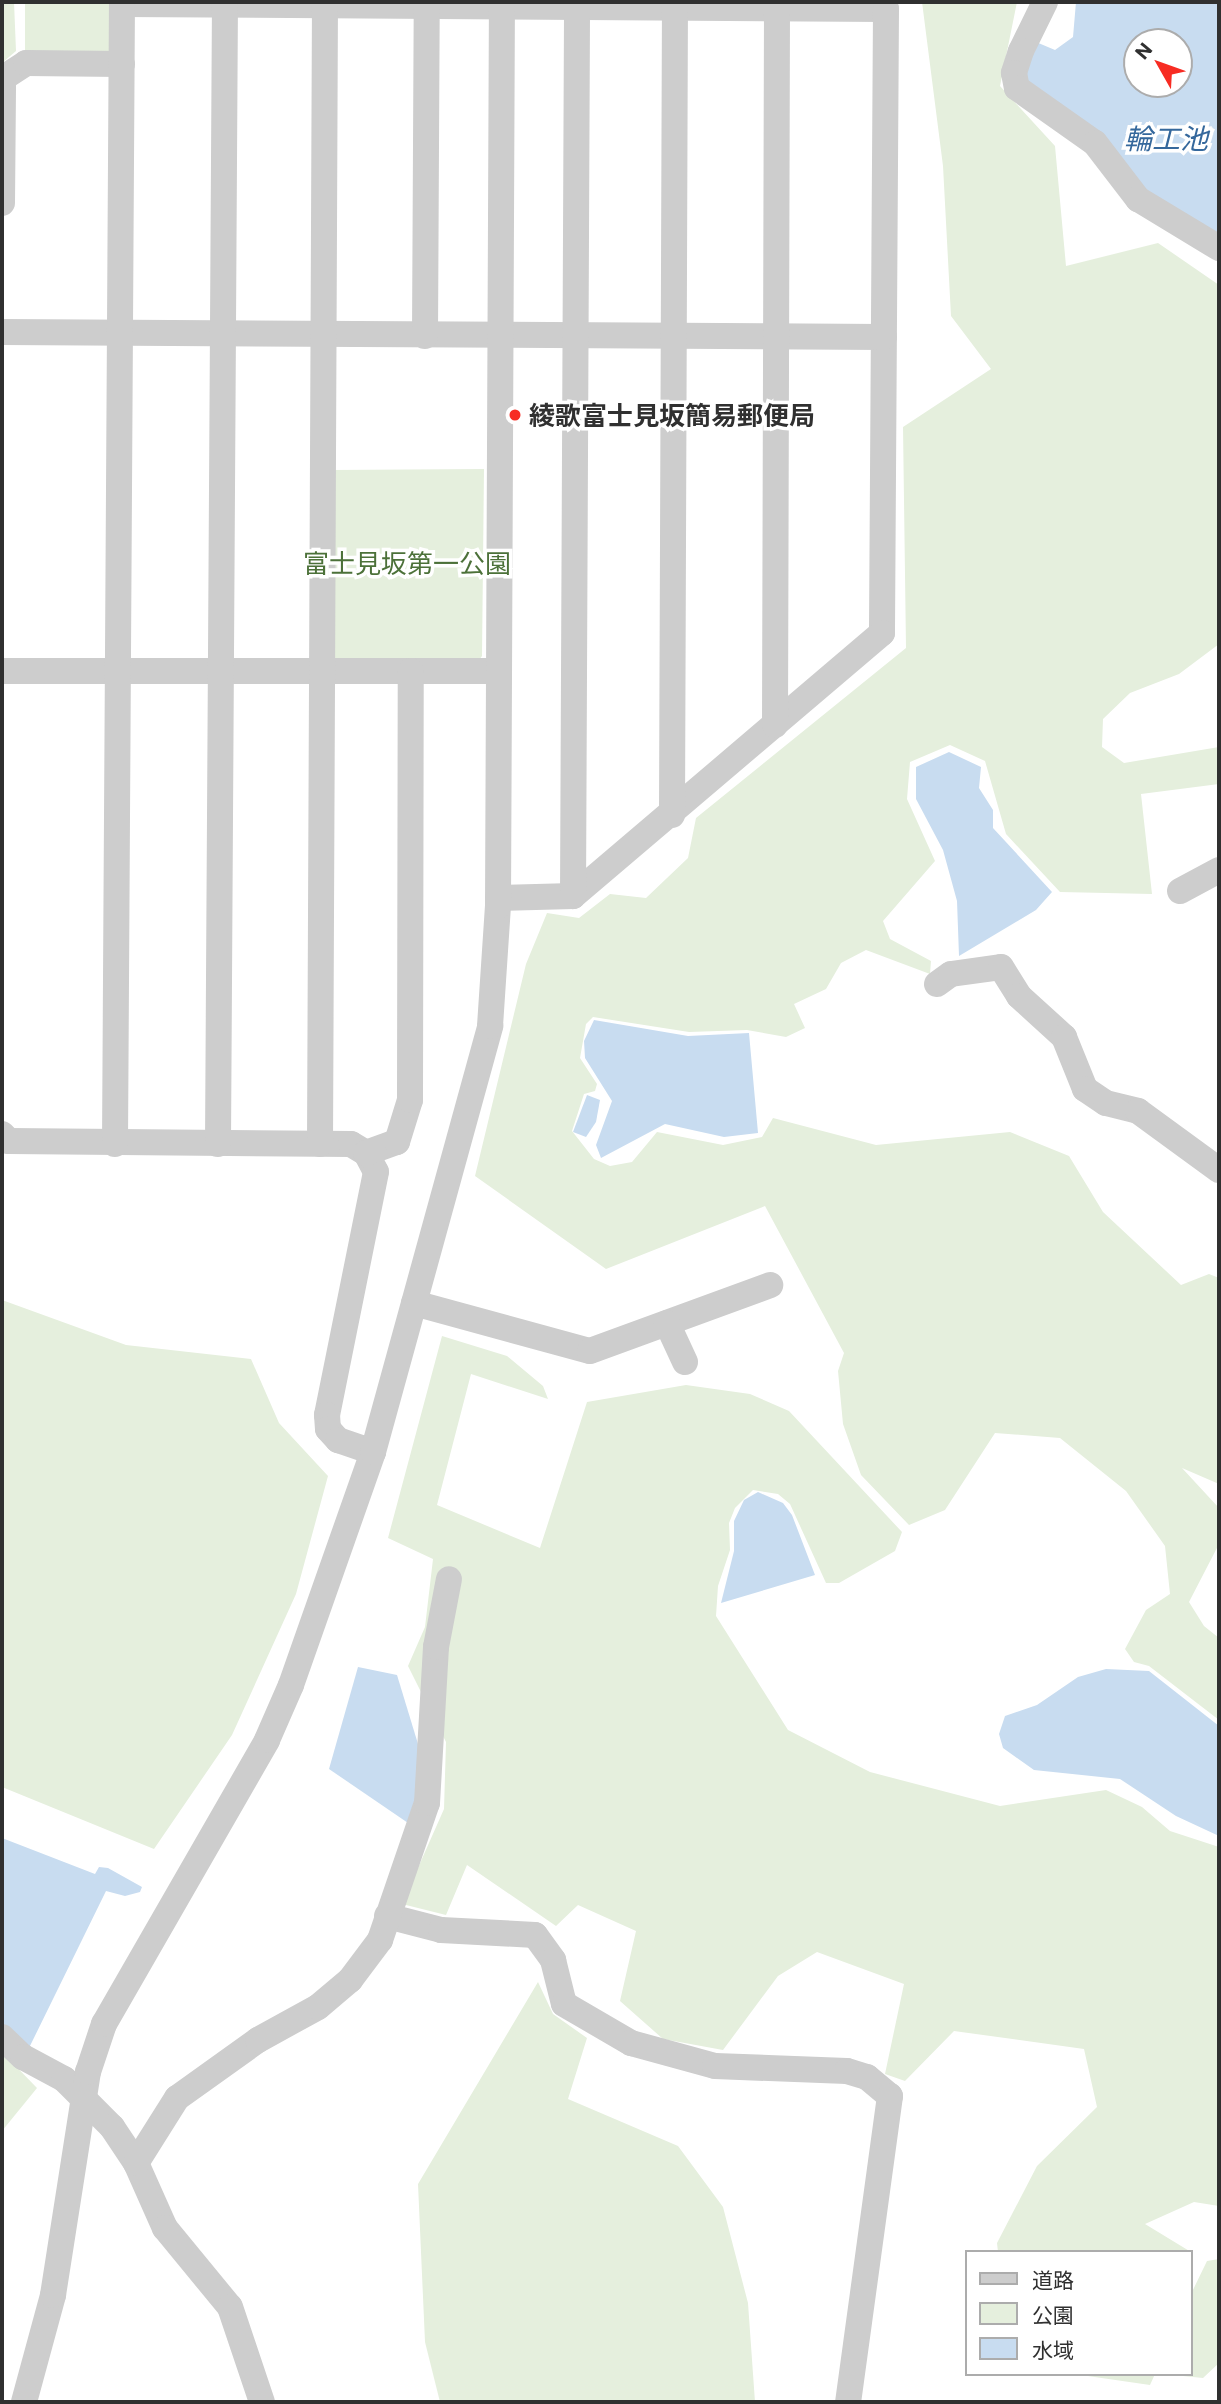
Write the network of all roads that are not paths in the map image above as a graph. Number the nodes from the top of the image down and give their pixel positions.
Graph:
1 (1045, 2) edge
2 (122, 3) edge
3 (225, 3) edge
4 (325, 3) edge
5 (427, 4) edge
6 (502, 4) edge
7 (578, 4) edge
8 (675, 5) edge
9 (777, 5) edge
10 (121, 64) junction
11 (2, 202) edge
12 (1219, 248) edge
13 (2, 332) edge
14 (120, 334) junction
15 (223, 335) junction
16 (321, 336) junction
17 (425, 336) junction
18 (499, 336) junction
19 (576, 336) junction
20 (674, 337) junction
21 (776, 337) junction
22 (884, 337) junction
23 (2, 671) edge
24 (120, 671) junction
25 (221, 671) junction
26 (411, 671) junction
27 (498, 671) junction
28 (321, 672) junction
29 (775, 725) junction
30 (672, 815) junction
31 (1219, 870) edge
32 (1180, 891) dead end
33 (573, 896) junction
34 (498, 898) junction
35 (937, 984) dead end
36 (2, 1134) edge
37 (115, 1144) junction
38 (218, 1144) junction
39 (320, 1144) junction
40 (366, 1153) junction
41 (1219, 1170) edge
42 (770, 1285) dead end
43 (414, 1303) junction
44 (667, 1323) junction
45 (685, 1362) dead end
46 (373, 1452) junction
47 (449, 1579) dead end
48 (387, 1916) junction
49 (2, 2037) edge
50 (83, 2097) junction
51 (136, 2163) junction
52 (24, 2402) edge
53 (262, 2402) edge
54 (848, 2402) edge

1 - 12 street
2 - 3 street
2 - 10 street
3 - 4 street
3 - 15 street
4 - 5 street
4 - 16 street
5 - 6 street
5 - 17 street
6 - 7 street
6 - 18 street
7 - 8 street
7 - 19 street
8 - 9 street
8 - 20 street
9 - 21 street
9 - 22 street
10 - 11 street
10 - 14 street
13 - 14 street
14 - 15 street
14 - 24 street
15 - 16 street
15 - 25 street
16 - 17 street
16 - 28 street
17 - 18 street
18 - 19 street
18 - 27 street
19 - 20 street
19 - 33 street
20 - 21 street
20 - 30 street
21 - 22 street
21 - 29 street
22 - 29 street
23 - 24 street
24 - 25 street
24 - 37 street
25 - 28 street
25 - 38 street
26 - 27 street
26 - 28 street
26 - 40 street
27 - 34 street
28 - 39 street
29 - 30 street
30 - 33 street
31 - 32 street
33 - 34 street
34 - 43 street
35 - 41 street
36 - 37 street
37 - 38 street
38 - 39 street
39 - 40 street
40 - 46 street
42 - 44 street
43 - 44 street
43 - 46 street
44 - 45 street
46 - 50 street
47 - 48 street
48 - 51 street
48 - 54 street
49 - 50 street
50 - 51 street
50 - 52 street
51 - 53 street

